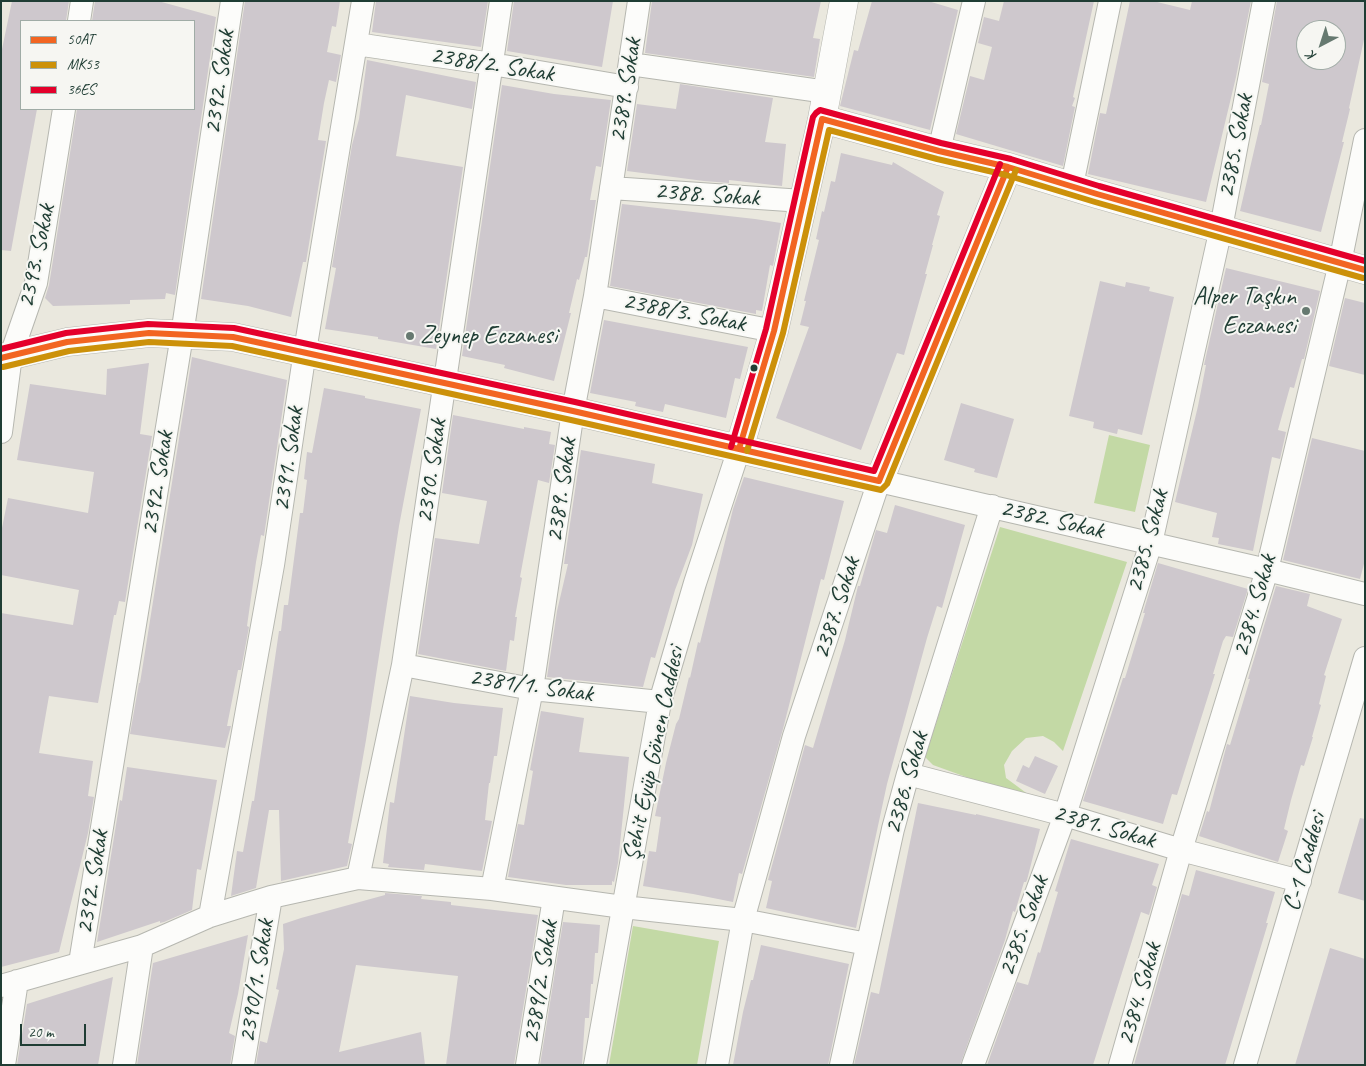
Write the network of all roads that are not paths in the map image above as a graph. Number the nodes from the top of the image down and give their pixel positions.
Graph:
1 (82, 1) edge
2 (232, 1) edge
3 (363, 1) edge
4 (501, 1) edge
5 (639, 1) edge
6 (844, 1) edge
7 (974, 1) edge
8 (1110, 1) edge
9 (1264, 1) edge
10 (79, 20) edge
11 (356, 44) junction
12 (492, 64) junction
13 (630, 64) junction
14 (627, 87) junction
15 (827, 92) junction
16 (64, 110) edge
17 (822, 119) junction
18 (1365, 140) edge
19 (939, 151) junction
20 (1008, 167) junction
21 (1072, 185) junction
22 (611, 188) junction
23 (803, 202) junction
24 (1221, 228) junction
25 (1352, 266) edge
26 (595, 296) junction
27 (774, 330) junction
28 (182, 335) junction
29 (305, 351) junction
30 (6, 357) edge
31 (444, 383) junction
32 (573, 411) junction
33 (1, 432) edge
34 (739, 449) junction
35 (879, 481) junction
36 (992, 506) junction
37 (1151, 543) junction
38 (1267, 570) junction
39 (1365, 594) edge
40 (1365, 658) edge
41 (403, 665) junction
42 (532, 689) junction
43 (660, 702) junction
44 (908, 774) junction
45 (1065, 816) junction
46 (1181, 850) junction
47 (358, 878) junction
48 (1300, 881) junction
49 (492, 889) junction
50 (271, 897) junction
51 (554, 898) junction
52 (623, 907) junction
53 (210, 916) junction
54 (743, 920) junction
55 (867, 944) junction
56 (142, 946) junction
57 (80, 963) junction
58 (9, 984) edge
59 (4, 1065) edge
60 (124, 1065) edge
61 (243, 1065) edge
62 (527, 1065) edge
63 (595, 1065) edge
64 (718, 1065) edge
65 (841, 1065) edge
66 (973, 1065) edge
67 (1120, 1065) edge
68 (1245, 1065) edge

1 - 10 street
2 - 28 street, 2392. Sokak
3 - 11 street, 2391. Sokak
4 - 12 street, 2390. Sokak
5 - 13 street, 2389. Sokak
6 - 15 main road
7 - 19 street
8 - 21 street
9 - 24 street, 2385. Sokak
11 - 12 street, 2388/2. Sokak
11 - 29 street, 2391. Sokak
12 - 14 street, 2388/2. Sokak
12 - 31 street, 2390. Sokak
13 - 14 street, 2389. Sokak
13 - 15 street
14 - 22 street, 2389. Sokak
15 - 17 main road
16 - 30 street, 2393. Sokak
17 - 19 main road
17 - 23 main road
18 - 25 street, 2384. Sokak
19 - 20 main road
20 - 21 main road
20 - 35 main road, 2387. Sokak
21 - 24 main road
22 - 23 street, 2388. Sokak
22 - 26 street, 2389. Sokak
23 - 27 main road
24 - 25 main road
24 - 37 street, 2385. Sokak
25 - 38 street, 2384. Sokak
26 - 27 street, 2388/3. Sokak
26 - 32 street, 2389. Sokak
27 - 34 main road
28 - 29 main road, 2382. Sokak
28 - 30 main road, 2382. Sokak
28 - 57 street, 2392. Sokak
29 - 31 main road, 2382. Sokak
29 - 53 street, 2391. Sokak
30 - 33 street, 2393. Sokak
31 - 32 main road, 2382. Sokak
31 - 41 street, 2390. Sokak
32 - 34 main road, 2382. Sokak
32 - 42 street, 2389. Sokak
34 - 35 main road, 2382. Sokak
34 - 43 street, Şehit Eyüp Gönen Caddesi
35 - 36 street, 2382. Sokak
35 - 54 street, 2387. Sokak
36 - 37 street, 2382. Sokak
36 - 44 street, 2386. Sokak
37 - 38 street, 2382. Sokak
37 - 45 street, 2385. Sokak
38 - 39 street, 2382. Sokak
38 - 46 street, 2384. Sokak
40 - 48 street, C-1 Caddesi
41 - 42 street, 2381/1. Sokak
41 - 47 street, 2390. Sokak
42 - 43 street, 2381/1. Sokak
42 - 49 street, 2389. Sokak
43 - 52 street, Şehit Eyüp Gönen Caddesi
44 - 45 street, 2381. Sokak
44 - 55 street, 2386. Sokak
45 - 46 street, 2381. Sokak
45 - 66 street, 2385. Sokak
46 - 48 street, 2381. Sokak
46 - 67 street, 2384. Sokak
47 - 49 street
47 - 50 street
48 - 68 street, C-1 Caddesi
49 - 51 street
50 - 53 street
50 - 61 street, 2390/1. Sokak
51 - 52 street
51 - 62 street, 2389/2. Sokak
52 - 54 street
52 - 63 street, Şehit Eyüp Gönen Caddesi
53 - 56 street
54 - 55 street
54 - 64 street, 2387. Sokak
55 - 65 street, 2386. Sokak
56 - 57 street
56 - 60 street
57 - 58 street
58 - 59 street

